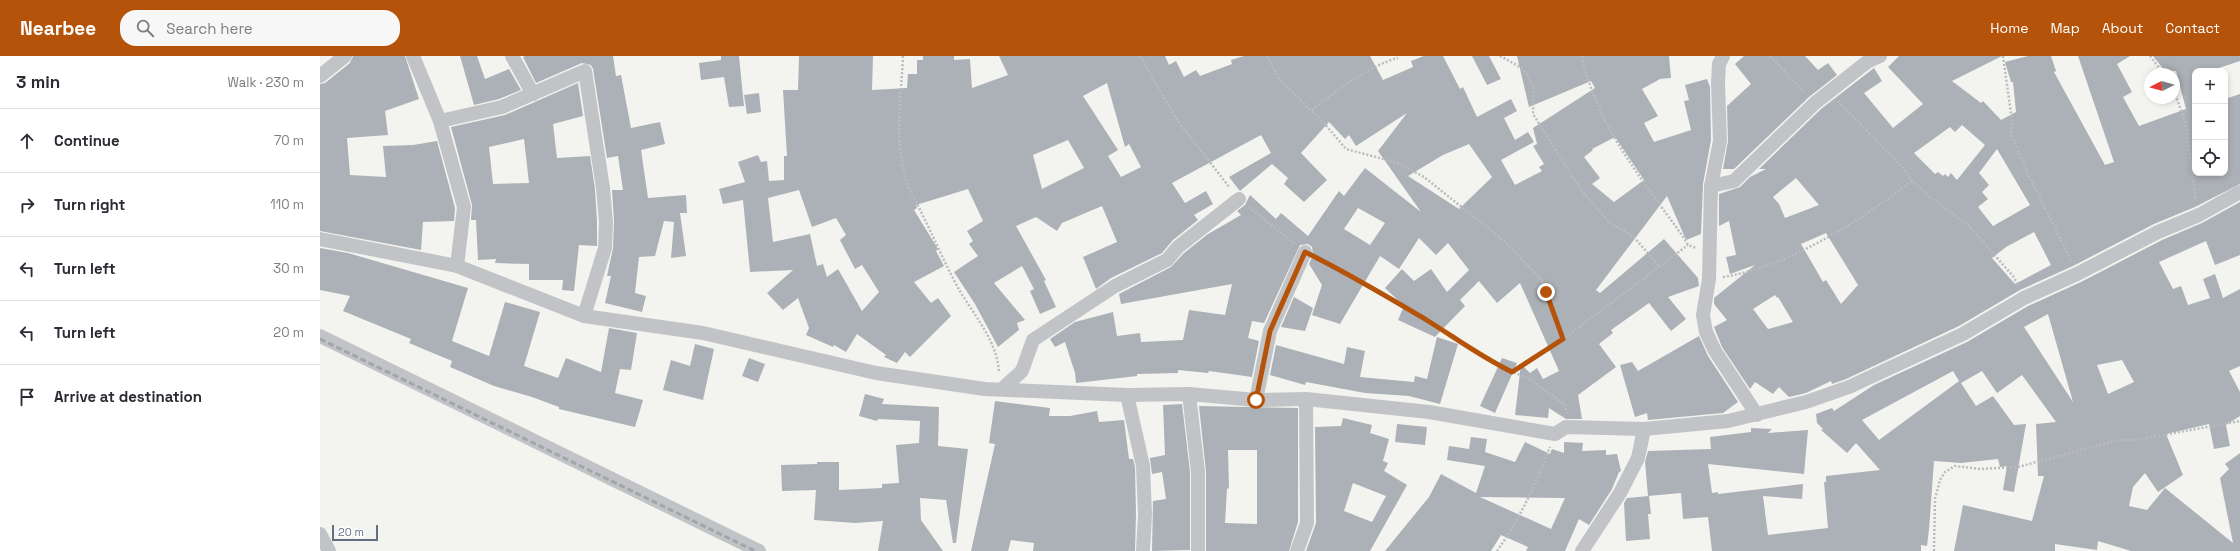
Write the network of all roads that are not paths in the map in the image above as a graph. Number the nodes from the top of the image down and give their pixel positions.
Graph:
1 (345, 56) edge
2 (413, 56) edge
3 (512, 56) edge
4 (1723, 56) edge
5 (1880, 56) edge
6 (320, 76) edge
7 (533, 94) junction
8 (440, 121) junction
9 (1711, 186) junction
10 (2240, 192) edge
11 (1239, 199) road end
12 (320, 239) edge
13 (1305, 252) road end
14 (457, 266) junction
15 (584, 316) junction
16 (320, 336) edge
17 (1002, 390) junction
18 (1189, 394) junction
19 (1127, 395) junction
20 (1306, 399) junction
21 (1256, 400) junction
22 (1757, 415) junction
23 (1644, 429) junction
24 (320, 534) edge
25 (328, 551) edge
26 (759, 551) edge
27 (1143, 551) edge
28 (1198, 551) edge
29 (1297, 551) edge
30 (1582, 551) edge

1 - 6 street
2 - 8 street
3 - 7 street
4 - 9 street
5 - 9 street
7 - 8 street
7 - 15 street
8 - 14 street
9 - 22 street
10 - 22 street
11 - 17 street
12 - 14 street
13 - 21 street
14 - 15 street
15 - 17 street
16 - 26 street
17 - 19 street
18 - 19 street
18 - 21 street
18 - 28 street
19 - 27 street
20 - 21 street
20 - 23 street
20 - 29 street
22 - 23 street
23 - 30 street
24 - 25 street

